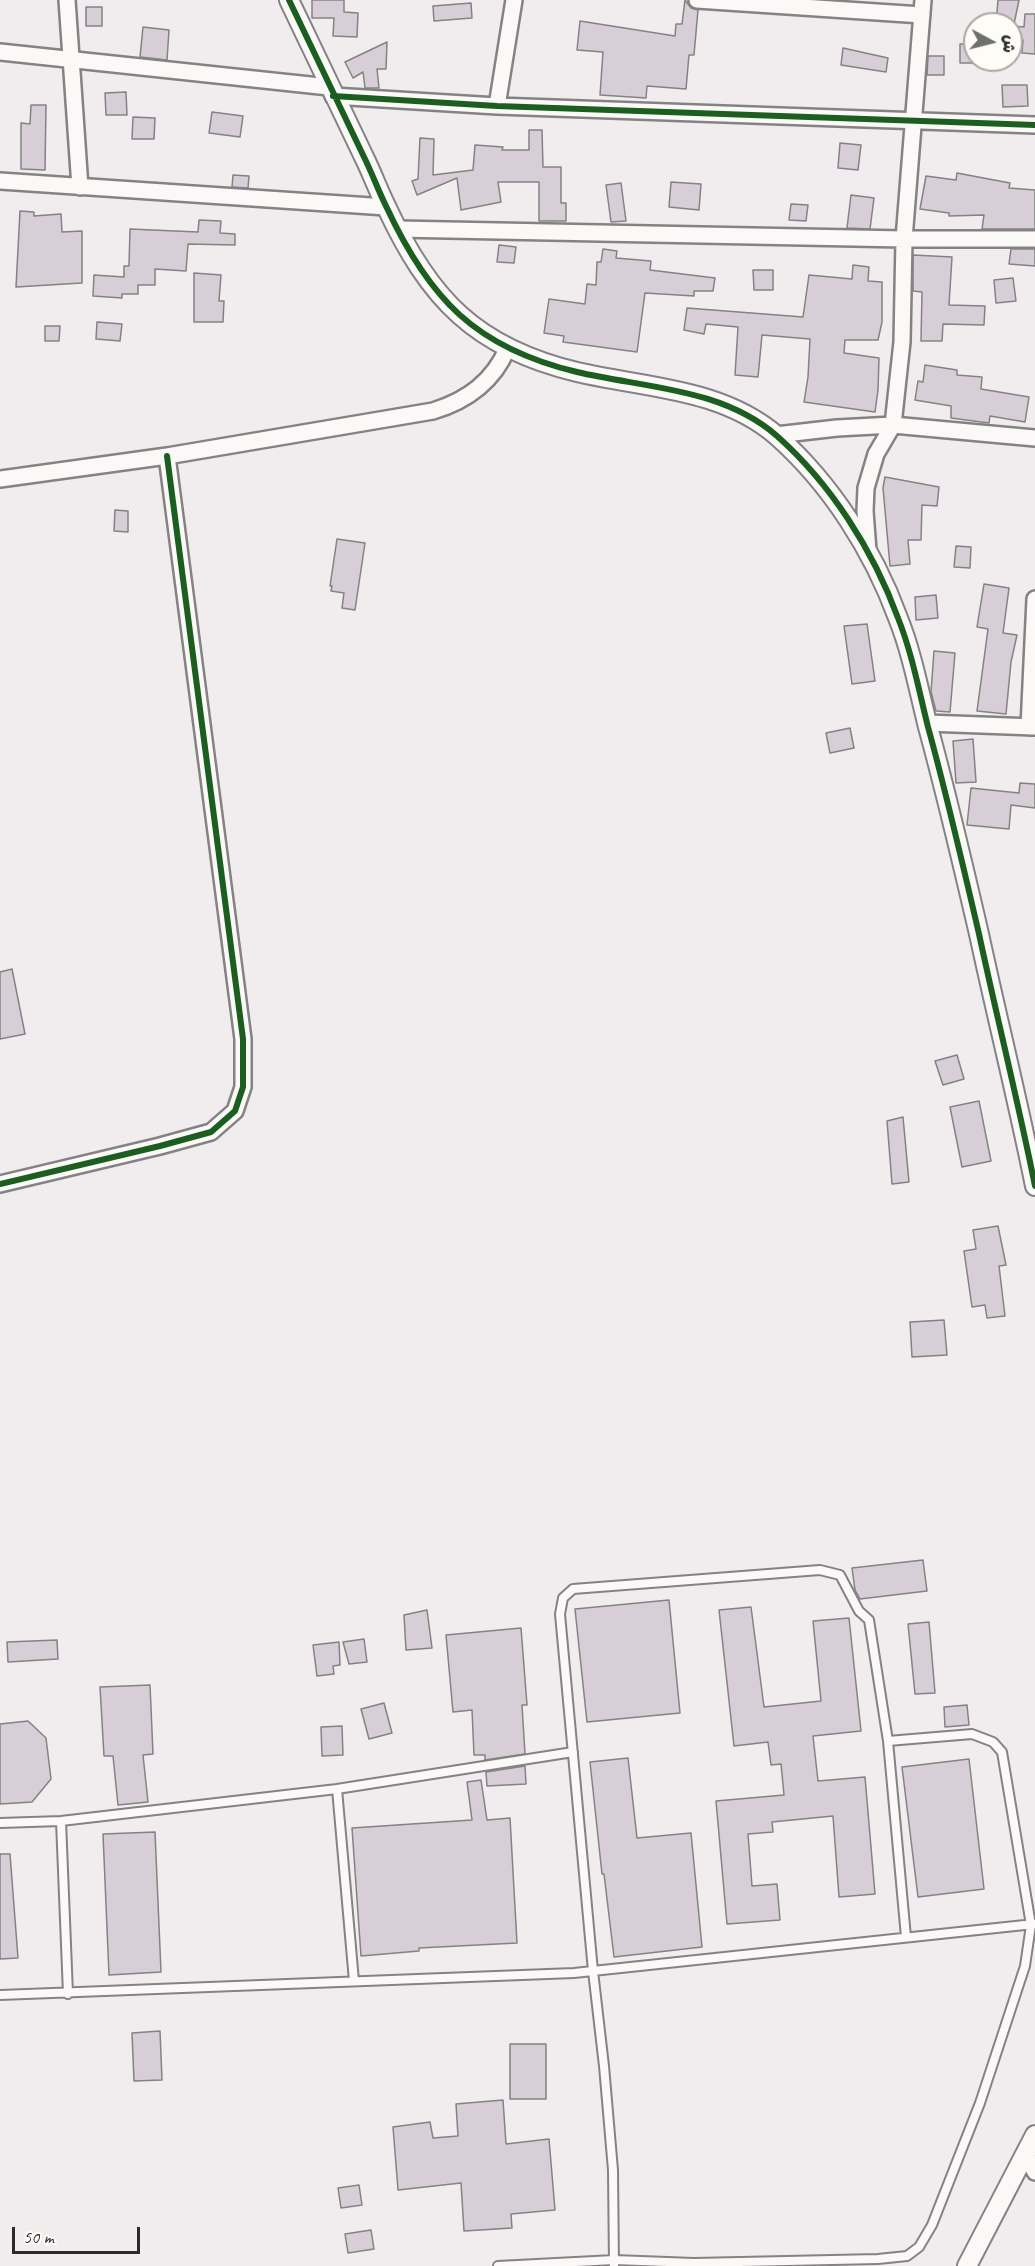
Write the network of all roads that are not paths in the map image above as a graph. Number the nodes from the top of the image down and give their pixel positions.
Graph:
1 (67, 0) edge
2 (289, 0) edge
3 (514, 0) edge
4 (697, 0) edge
5 (923, 8) edge
6 (0, 52) edge
7 (71, 61) junction
8 (331, 92) junction
9 (497, 105) junction
10 (914, 120) junction
11 (1035, 125) edge
12 (0, 181) edge
13 (80, 188) junction
14 (386, 207) junction
15 (397, 229) junction
16 (904, 239) junction
17 (1035, 239) edge
18 (507, 349) junction
19 (893, 425) junction
20 (776, 435) junction
21 (1035, 438) edge
22 (167, 456) junction
23 (0, 479) edge
24 (868, 554) junction
25 (1035, 599) edge
26 (927, 723) junction
27 (1032, 727) edge
28 (0, 1184) edge
29 (1035, 1186) edge
30 (888, 1741) junction
31 (573, 1752) junction
32 (337, 1789) junction
33 (61, 1821) junction
34 (0, 1823) edge
35 (1033, 1924) edge
36 (906, 1937) junction
37 (593, 1971) junction
38 (354, 1981) junction
39 (68, 1994) junction
40 (0, 1995) edge
41 (1035, 2135) edge
42 (1026, 2155) junction
43 (1035, 2172) edge
44 (614, 2263) edge
45 (498, 2266) edge
46 (967, 2266) edge

1 - 7 street
2 - 8 street
3 - 9 street
4 - 5 street
5 - 10 street
6 - 7 street
7 - 8 street
7 - 13 street
8 - 9 street
8 - 14 street
9 - 10 street
10 - 11 street
10 - 16 street
12 - 13 street
13 - 14 street
14 - 15 street
15 - 16 street
15 - 18 street
16 - 17 street
16 - 19 street
18 - 20 street
18 - 22 street
19 - 20 street
19 - 21 street
19 - 24 street
20 - 24 street
22 - 23 street
22 - 28 street
24 - 26 street
25 - 27 street
26 - 27 street
26 - 29 street
30 - 31 lane
30 - 35 lane
30 - 36 lane
31 - 32 lane
31 - 37 lane
32 - 33 lane
32 - 38 lane
33 - 34 lane
33 - 39 lane
35 - 36 lane
35 - 44 lane
36 - 37 lane
37 - 38 lane
37 - 44 lane
38 - 39 lane
39 - 40 lane
41 - 42 street
42 - 43 street
42 - 46 street
44 - 45 lane

